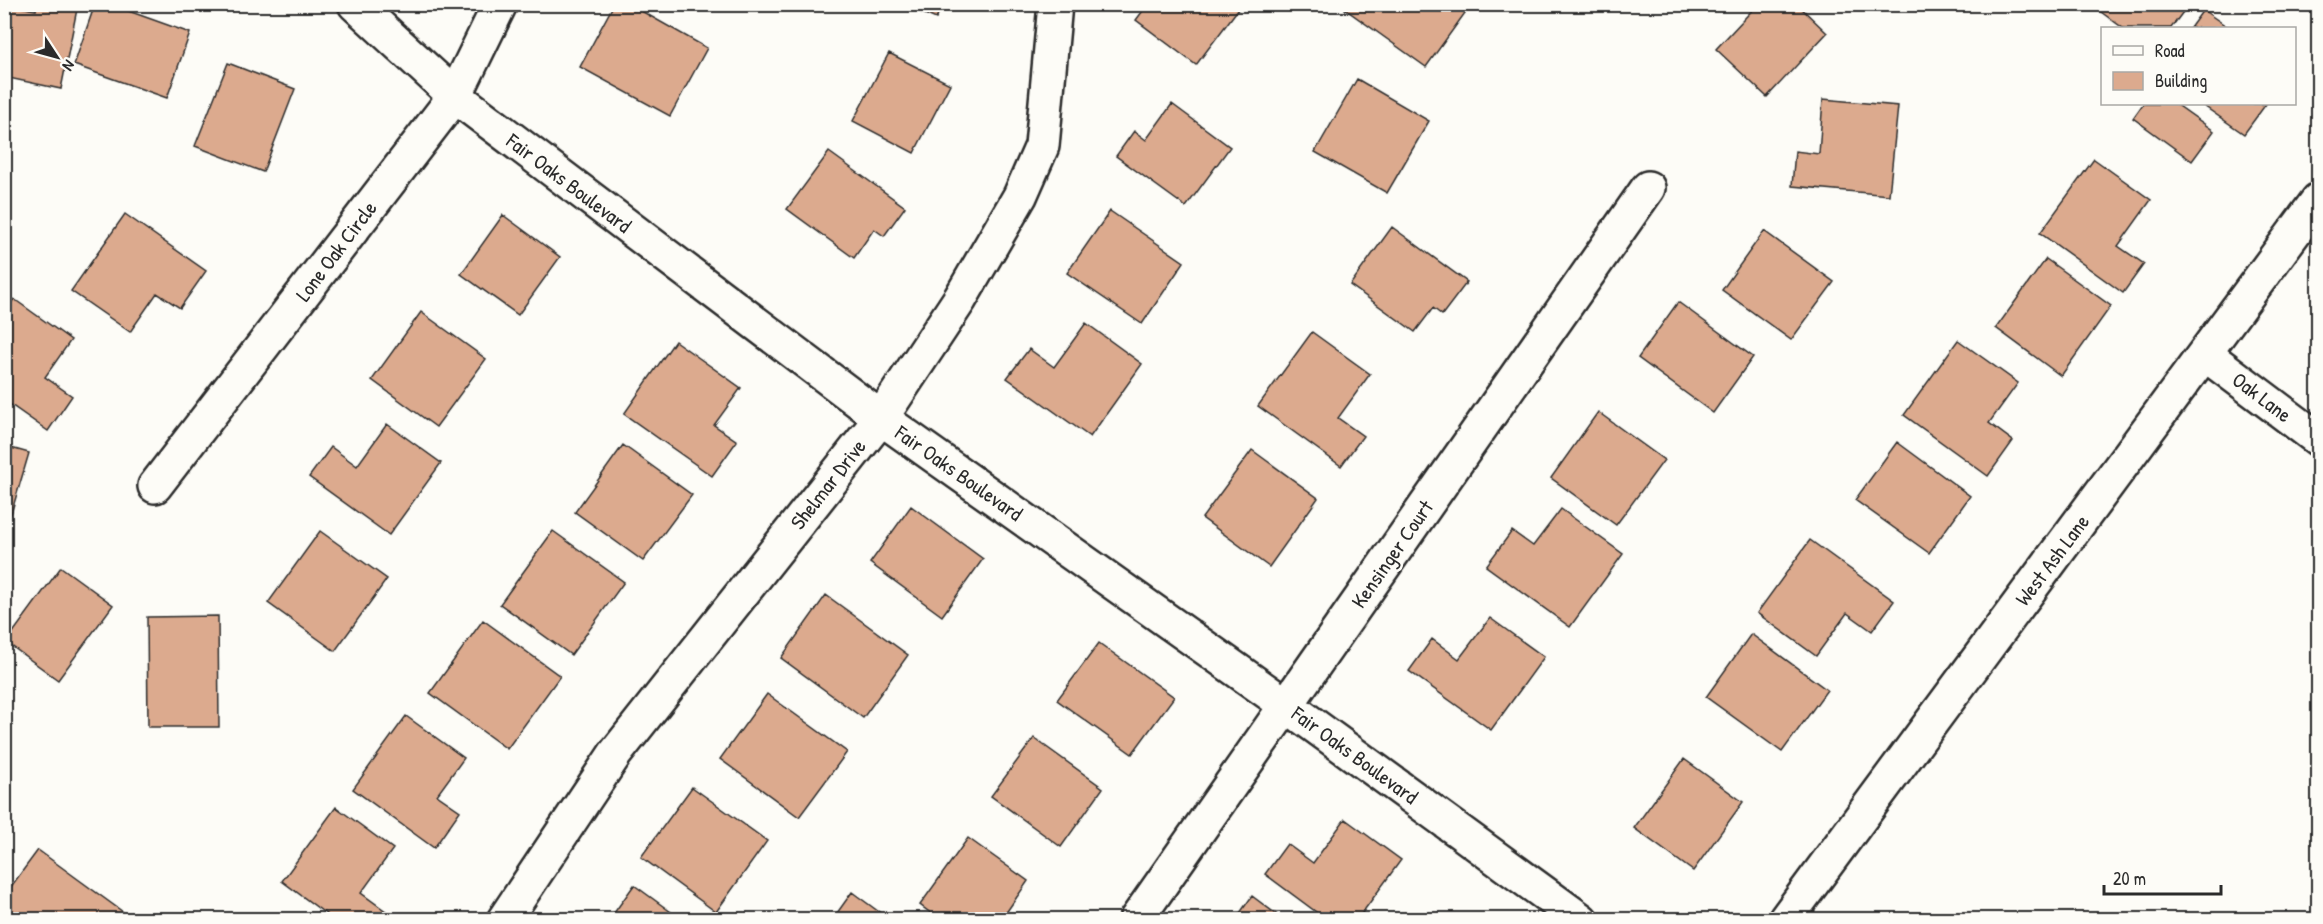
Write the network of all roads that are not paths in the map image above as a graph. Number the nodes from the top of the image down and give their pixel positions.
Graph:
1 (355, 4) edge
2 (500, 4) edge
3 (1055, 4) edge
4 (454, 96) junction
5 (1648, 188) dead end
6 (2319, 200) edge
7 (2205, 354) junction
8 (881, 418) junction
9 (2319, 439) edge
10 (155, 486) dead end
11 (1286, 705) junction
12 (504, 920) edge
13 (1136, 920) edge
14 (1581, 920) edge
15 (1785, 920) edge

1 - 4 street, Fair Oaks Boulevard
2 - 4 street, Lone Oak Circle
3 - 8 street, Shelmar Drive
4 - 8 street, Fair Oaks Boulevard
4 - 10 street, Lone Oak Circle
5 - 11 street, Kensinger Court
6 - 7 street, West Ash Lane
7 - 9 street, Oak Lane
7 - 15 street, West Ash Lane
8 - 11 street, Fair Oaks Boulevard
8 - 12 street, Shelmar Drive
11 - 13 street, Kensinger Court
11 - 14 street, Fair Oaks Boulevard

